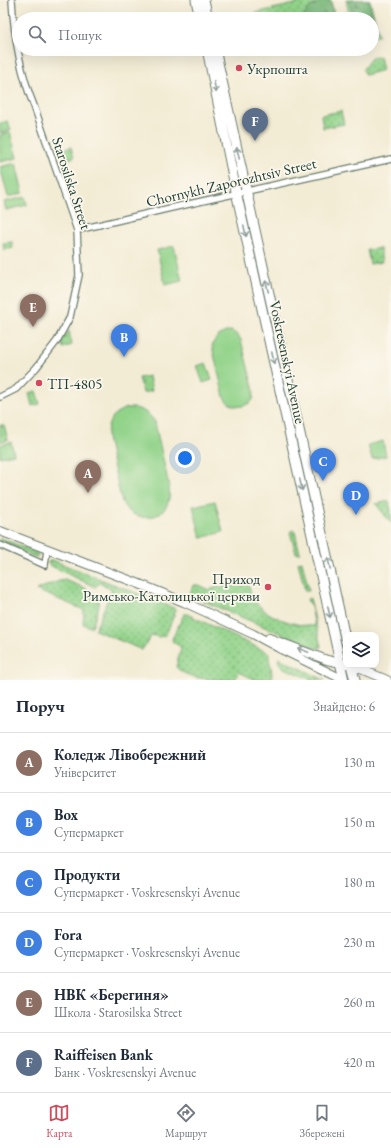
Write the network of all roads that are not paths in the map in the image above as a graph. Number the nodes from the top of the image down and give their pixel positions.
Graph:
1 (12, 0) edge
2 (196, 0) edge
3 (204, 0) edge
4 (13, 12) edge
5 (199, 12) edge
6 (207, 12) edge
7 (19, 56) edge
8 (208, 56) edge
9 (217, 56) edge
10 (391, 159) edge
11 (246, 191) junction
12 (237, 193) junction
13 (77, 230) junction
14 (0, 396) edge
15 (0, 531) edge
16 (0, 545) edge
17 (47, 550) junction
18 (344, 632) edge
19 (253, 634) junction
20 (343, 663) edge
21 (343, 668) edge
22 (352, 668) edge
23 (358, 668) edge
24 (344, 680) edge
25 (355, 680) edge
26 (387, 680) edge

1 - 4 street, Starosilska Street
2 - 5 main road
3 - 6 main road
7 - 13 street, Starosilska Street
8 -> 12 main road, Voskresenskyi Avenue
11 -> 9 main road, Voskresenskyi Avenue
10 - 11 street, Chornykh Zaporozhtsiv Street
11 - 12 street, Chornykh Zaporozhtsiv Street
18 -> 11 main road, Voskresenskyi Avenue
12 - 13 street, Chornykh Zaporozhtsiv Street
12 -> 20 main road, Voskresenskyi Avenue
13 - 14 street, Starosilska Street
15 - 17 street
16 - 17 street
17 - 19 street
20 -> 19 street
19 - 24 street
21 - 24 main road, Voskresenskyi Avenue
22 - 25 main road
23 - 26 street

